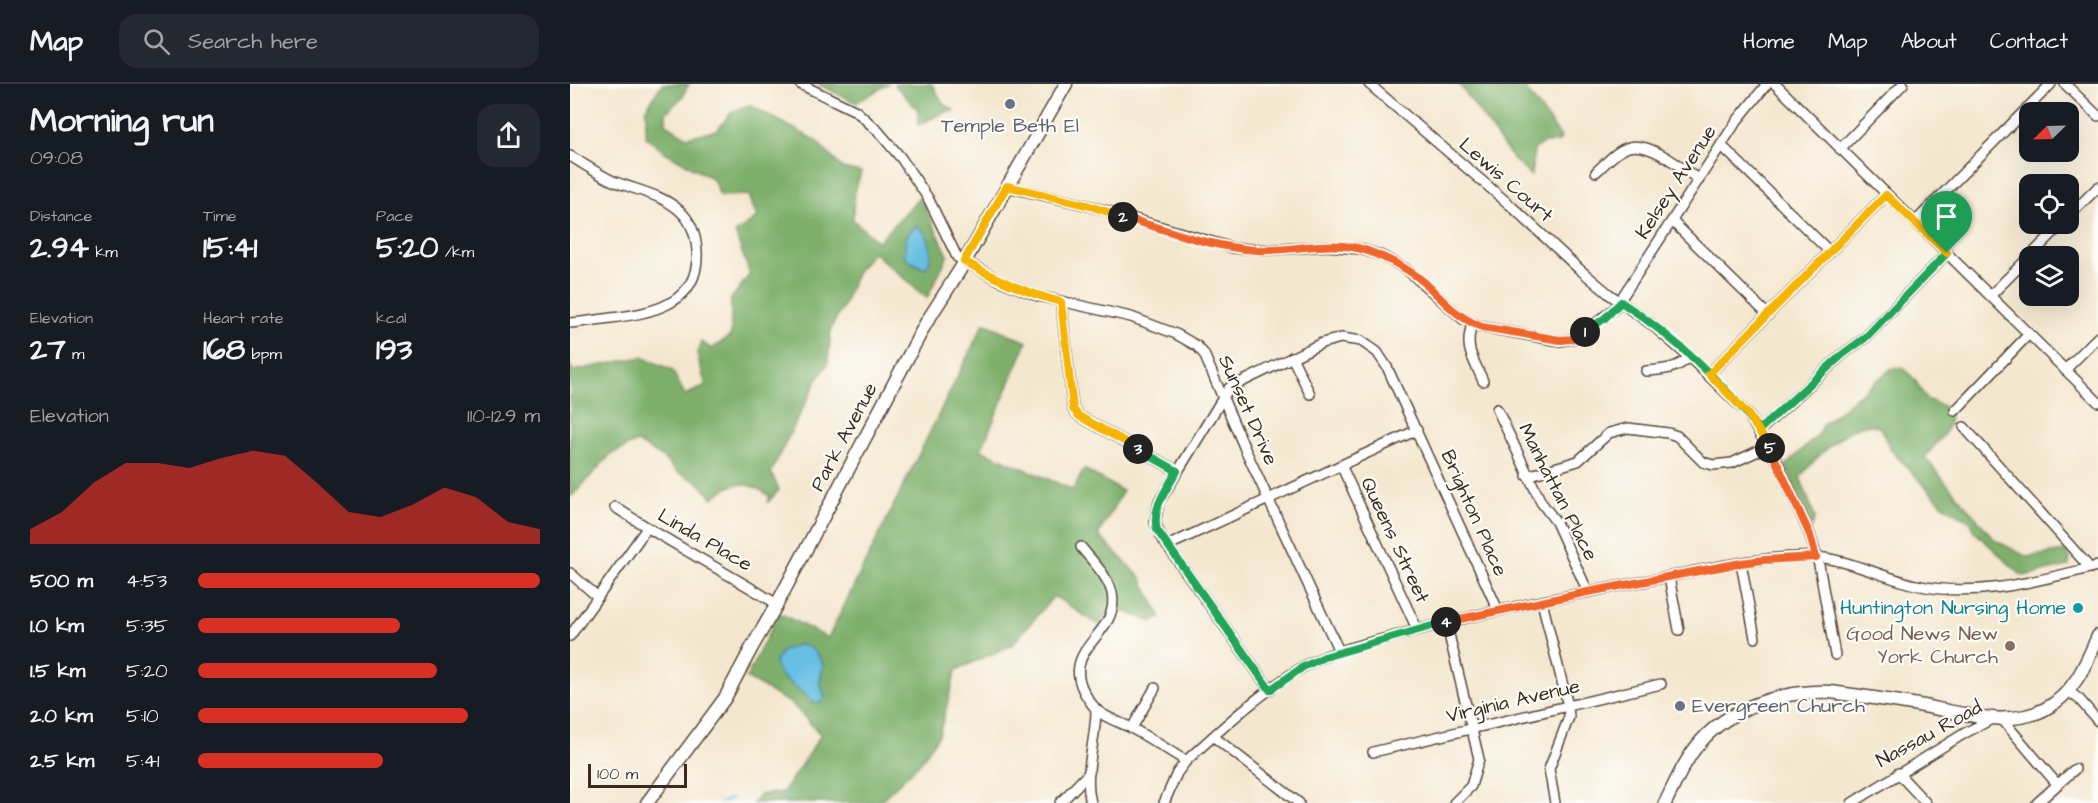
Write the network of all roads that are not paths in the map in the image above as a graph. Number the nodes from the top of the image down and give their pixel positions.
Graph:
1 (800, 84) edge
2 (1066, 84) edge
3 (1369, 84) edge
4 (1767, 84) edge
5 (1775, 84) edge
6 (1904, 84) edge
7 (2051, 84) edge
8 (2065, 84) edge
9 (2098, 116) edge
10 (1647, 136) dead end
11 (1644, 146) junction
12 (1721, 146) junction
13 (1840, 149) junction
14 (570, 156) edge
15 (1596, 172) dead end
16 (1699, 180) junction
17 (1007, 186) junction
18 (2098, 187) edge
19 (1886, 195) junction
20 (2079, 206) edge
21 (1673, 222) junction
22 (1915, 222) junction
23 (2052, 234) edge
24 (1830, 252) junction
25 (1947, 253) junction
26 (964, 261) junction
27 (1991, 295) junction
28 (1061, 302) junction
29 (1621, 302) junction
30 (1768, 315) junction
31 (570, 323) edge
32 (1472, 324) junction
33 (2029, 334) junction
34 (2098, 337) edge
35 (1292, 357) junction
36 (1689, 357) junction
37 (2065, 370) junction
38 (1646, 371) dead end
39 (1709, 374) junction
40 (1483, 381) dead end
41 (1310, 394) dead end
42 (1223, 398) junction
43 (2098, 402) edge
44 (1497, 410) dead end
45 (1955, 411) dead end
46 (1964, 427) dead end
47 (1417, 430) junction
48 (1759, 430) junction
49 (1769, 446) junction
50 (1341, 465) junction
51 (1177, 471) junction
52 (1527, 476) junction
53 (1268, 500) junction
54 (615, 507) dead end
55 (647, 528) junction
56 (1167, 546) junction
57 (1081, 547) dead end
58 (1816, 557) junction
59 (1741, 563) junction
60 (2094, 567) edge
61 (570, 573) edge
62 (1669, 577) junction
63 (1588, 592) junction
64 (598, 597) junction
65 (1542, 602) junction
66 (777, 604) junction
67 (1498, 610) junction
68 (1446, 622) junction
69 (1417, 629) junction
70 (1679, 630) dead end
71 (570, 636) edge
72 (2098, 636) edge
73 (1755, 638) dead end
74 (1339, 651) junction
75 (1835, 655) dead end
76 (1661, 684) dead end
77 (1155, 688) dead end
78 (1270, 690) junction
79 (2068, 691) junction
80 (1568, 706) junction
81 (1096, 710) junction
82 (1997, 718) junction
83 (2098, 720) edge
84 (1132, 728) junction
85 (1472, 729) junction
86 (1214, 737) junction
87 (1373, 752) dead end
88 (1186, 761) junction
89 (2075, 769) dead end
90 (1089, 773) junction
91 (1898, 773) junction
92 (2058, 784) junction
93 (647, 803) edge
94 (1060, 803) edge
95 (1090, 803) edge
96 (1164, 803) edge
97 (1299, 803) edge
98 (1454, 803) edge
99 (1555, 803) edge
100 (1665, 803) edge
101 (1852, 803) edge
102 (1926, 803) edge
103 (2037, 803) edge

1 - 26 street
2 - 17 main road, Park Avenue
3 - 29 street, Lewis Court
4 - 12 street, Kelsey Avenue
5 - 13 street
6 - 13 street
7 - 22 street
8 - 9 street
10 - 11 street
11 - 15 street
11 - 16 street
12 - 16 street, Kelsey Avenue
12 - 24 street
13 - 19 street
14 - 31 street
16 - 21 street, Kelsey Avenue
17 - 26 main road, Park Avenue
17 - 32 street
18 - 20 street
19 - 22 street
19 - 24 street
21 - 29 street, Kelsey Avenue
21 - 30 street
22 - 25 street
23 - 27 street
24 - 30 street
25 - 27 street
25 - 48 street
26 - 28 street, Sunset Drive
26 - 66 main road, Park Avenue
27 - 33 street
28 - 42 street, Sunset Drive
28 - 51 street
29 - 32 street, Kelsey Avenue
29 - 36 street, Lewis Court
30 - 39 street
32 - 40 street
33 - 37 street
33 - 45 street
34 - 37 street
35 - 41 street
35 - 42 street, Brighton Place
35 - 47 street, Brighton Place
36 - 38 street
36 - 39 street, Lewis Court
37 - 43 street
39 - 48 street, Lewis Court
42 - 51 street, Brighton Place
42 - 53 street, Sunset Drive
44 - 52 street, Manhattan Place
46 - 60 street
47 - 50 street
47 - 67 street, Brighton Place
48 - 49 street, Lewis Court
49 - 52 street
49 - 58 street, Lewis Court
50 - 53 street
50 - 69 street, Queens Street
51 - 56 street, Brighton Place
52 - 63 street, Manhattan Place
53 - 56 street
53 - 74 street, Sunset Drive
54 - 55 street, Linda Place
55 - 64 street
55 - 66 street, Linda Place
56 - 78 street, Brighton Place
57 - 81 street
58 - 59 street
58 - 60 street
58 - 75 street, Lewis Court
59 - 62 street
59 - 73 street
61 - 64 street
62 - 63 street
62 - 70 street
63 - 65 street
64 - 71 street
65 - 67 street
65 - 80 street
66 - 93 main road, Park Avenue
67 - 68 street
68 - 69 street
68 - 85 street
69 - 74 street
72 - 79 main road, Nassau Road
74 - 78 street
76 - 80 street, Virginia Avenue
77 - 84 street
78 - 86 street
79 - 82 main road, Nassau Road
79 - 83 street
80 - 85 street, Virginia Avenue
80 - 99 street
81 - 84 street
81 - 90 street
82 - 91 street, Nassau Road
82 - 92 street
82 - 100 main road
84 - 88 street
85 - 87 street, Virginia Avenue
85 - 98 street
86 - 88 street
86 - 97 street
88 - 96 street
89 - 92 street
90 - 94 street
90 - 95 street
91 - 101 street, Nassau Road
91 - 102 street
92 - 103 street

